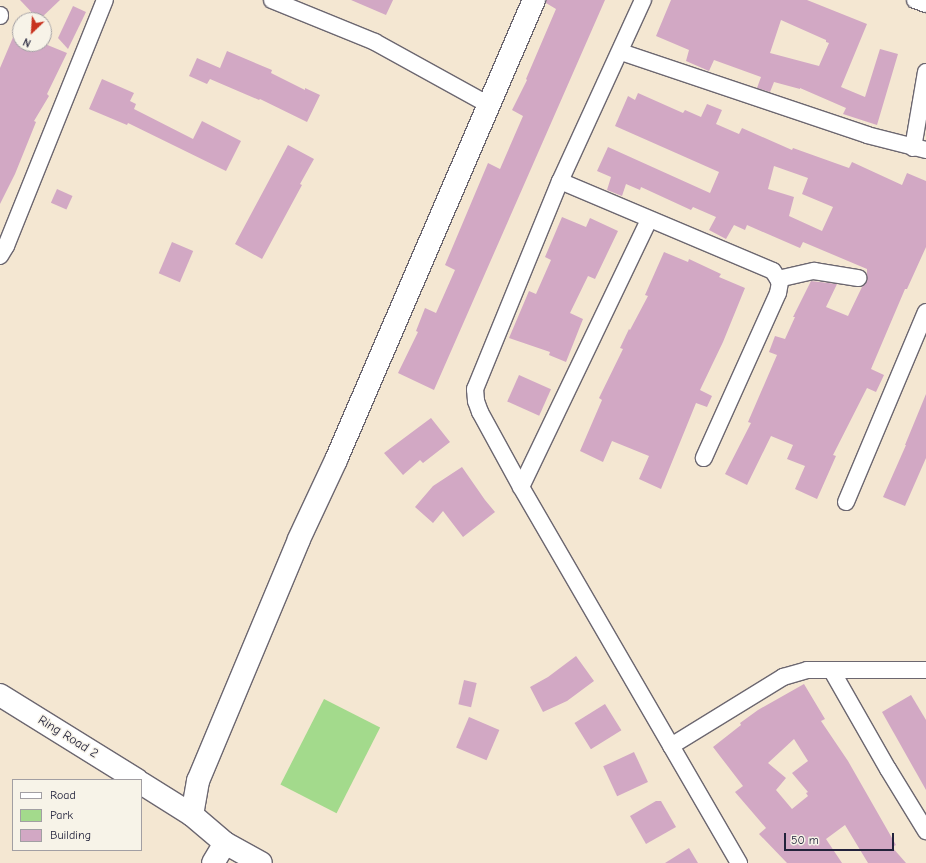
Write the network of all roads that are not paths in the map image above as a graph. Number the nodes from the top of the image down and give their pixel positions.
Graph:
1 (105, 0) edge
2 (273, 0) edge
3 (534, 0) edge
4 (643, 0) edge
5 (915, 0) edge
6 (926, 4) edge
7 (621, 52) junction
8 (926, 72) edge
9 (489, 105) junction
10 (920, 149) edge
11 (560, 181) junction
12 (649, 220) junction
13 (0, 256) edge
14 (858, 278) dead end
15 (778, 279) junction
16 (926, 312) edge
17 (704, 458) dead end
18 (521, 487) junction
19 (846, 502) dead end
20 (926, 670) edge
21 (832, 671) junction
22 (0, 695) edge
23 (671, 746) junction
24 (135, 779) edge
25 (142, 784) edge
26 (192, 814) junction
27 (926, 831) edge
28 (225, 843) junction
29 (213, 863) edge
30 (261, 863) edge
31 (739, 863) edge

1 - 13 street
2 - 9 street
3 - 9 street
4 - 7 street
5 - 6 street
7 - 10 street
7 - 11 street
8 - 10 street
9 - 26 street
11 - 12 street
11 - 18 street
12 - 15 street
12 - 18 street
14 - 15 street
15 - 17 street
16 - 19 street
18 - 23 street
20 - 21 street
21 - 23 street
21 - 27 street
22 - 24 street, Ring Road 2
23 - 31 street
25 - 26 street
26 - 28 street
28 - 29 street
28 - 30 street

